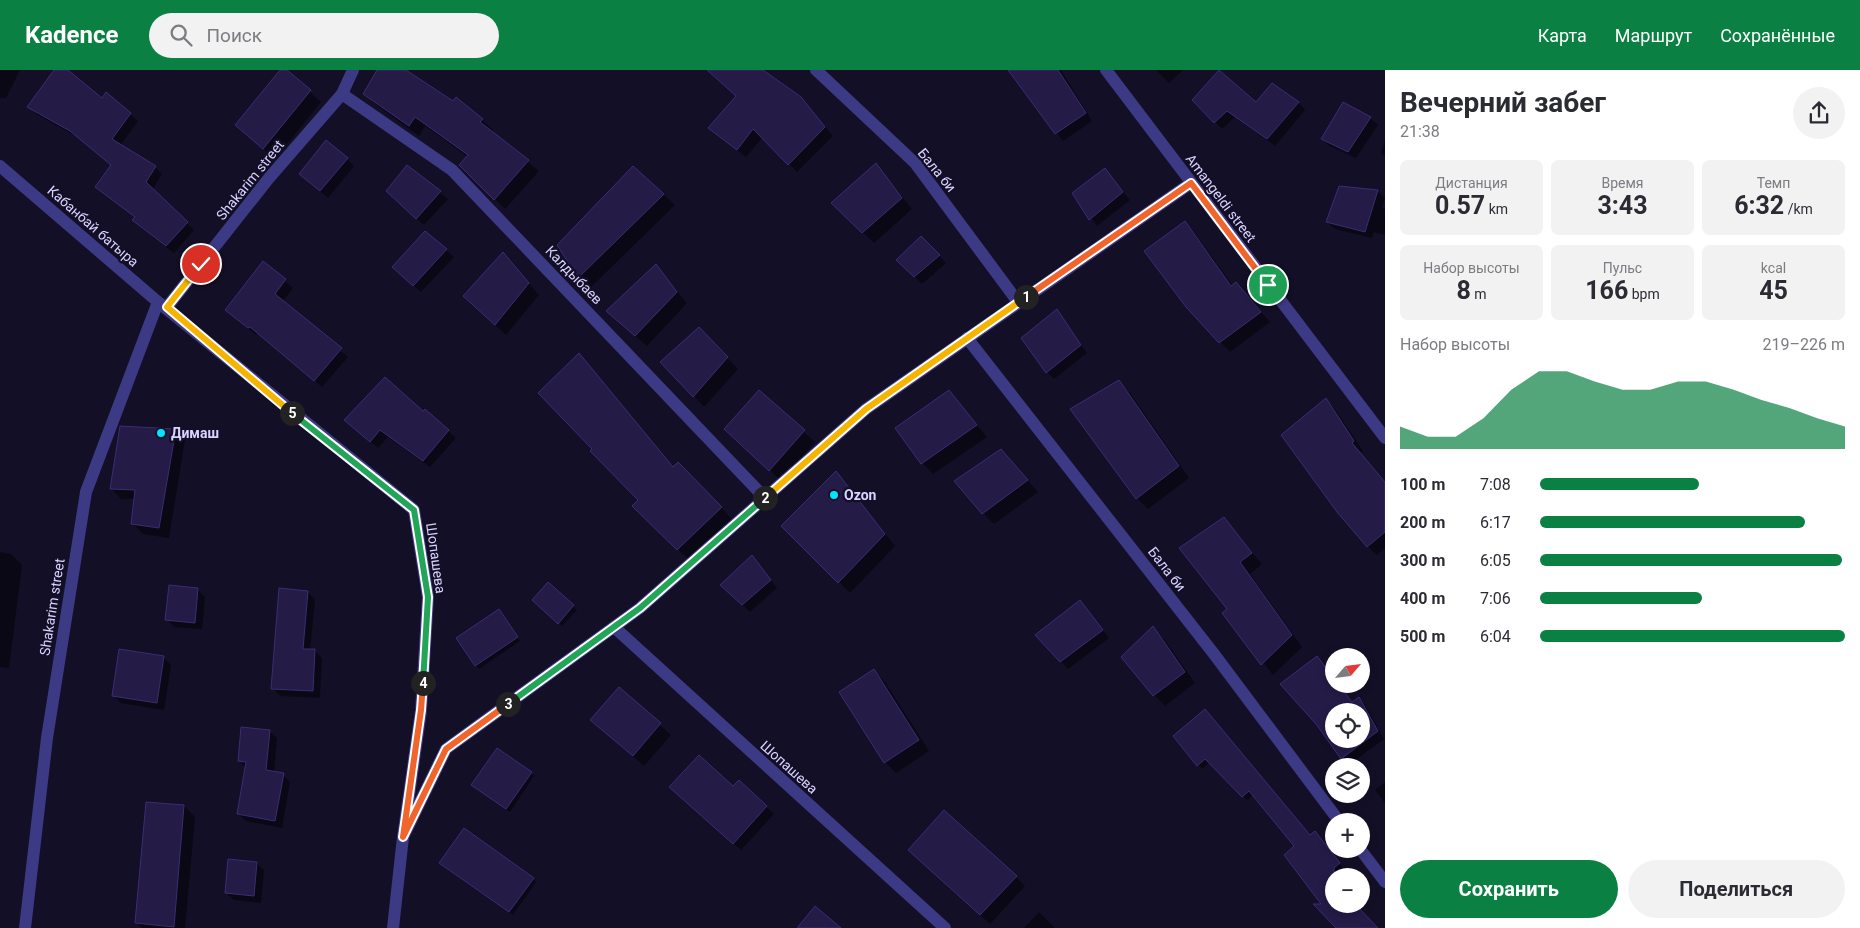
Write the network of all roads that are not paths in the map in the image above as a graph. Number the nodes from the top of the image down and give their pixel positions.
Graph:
1 (353, 70) edge
2 (816, 70) edge
3 (1106, 70) edge
4 (342, 94) junction
5 (0, 166) edge
6 (1191, 183) junction
7 (1018, 302) junction
8 (162, 305) junction
9 (967, 338) junction
10 (1385, 438) edge
11 (765, 498) junction
12 (614, 628) junction
13 (1333, 813) edge
14 (403, 837) junction
15 (1367, 858) edge
16 (1385, 882) edge
17 (25, 928) edge
18 (393, 928) edge
19 (945, 928) edge

1 - 4 street, Shakarim street
2 - 7 street, Бала би
3 - 6 street, Amangeldi street
4 - 8 street, Shakarim street
4 - 11 street, Калдыбаев
5 - 8 street, Кабанбай батыра
6 - 7 street
6 - 10 street, Amangeldi street
7 - 9 street
8 - 14 street, Шопашева
8 - 17 street, Shakarim street
9 - 11 street
9 - 13 street, Бала би
11 - 12 street
12 - 14 street
12 - 19 street, Шопашева
14 - 18 street, Шопашева
15 - 16 street

